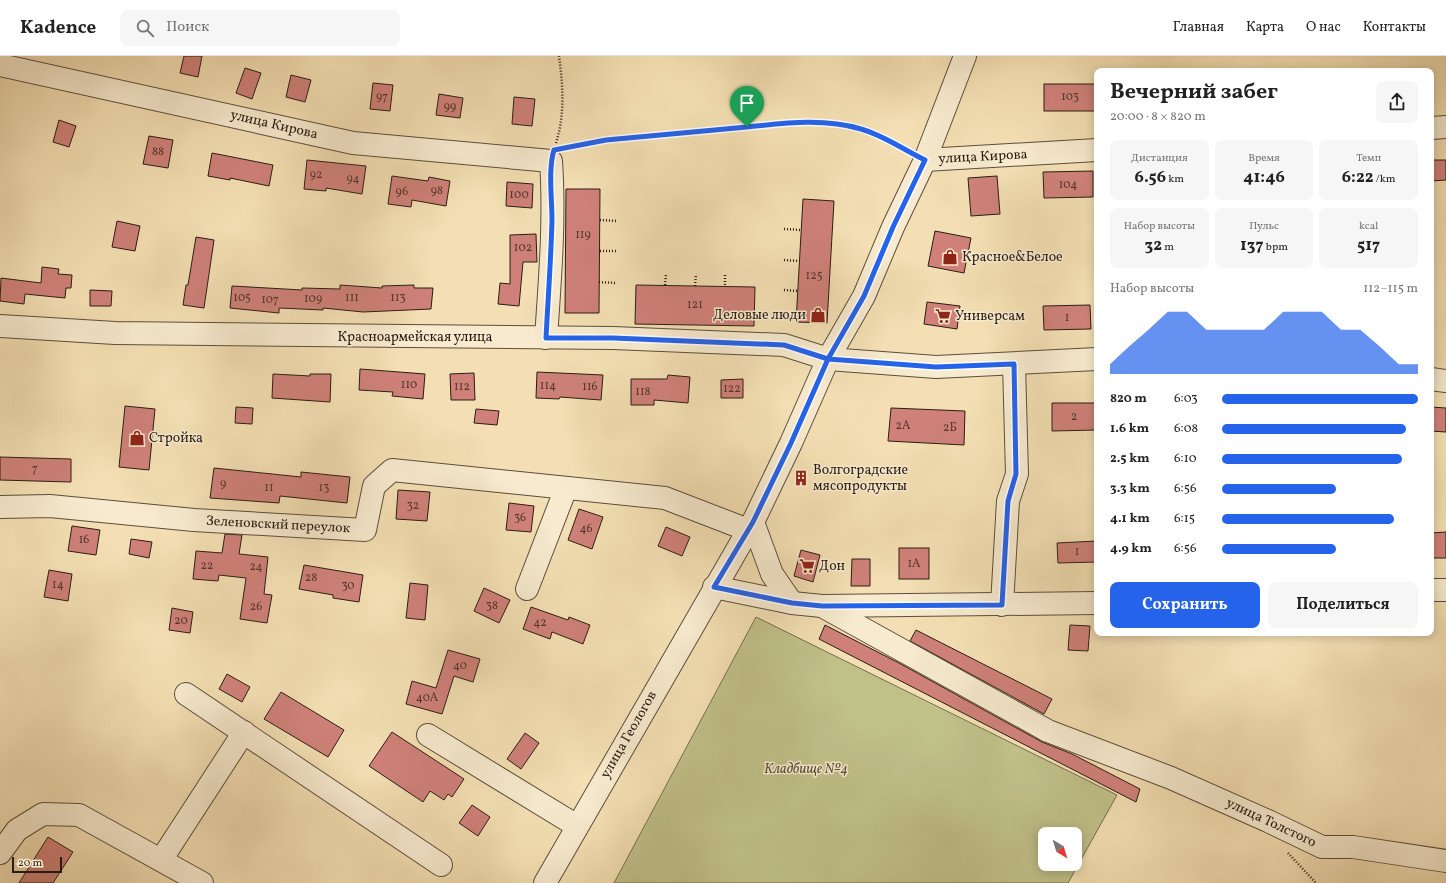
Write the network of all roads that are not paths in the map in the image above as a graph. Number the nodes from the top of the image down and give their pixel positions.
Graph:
1 (965, 56) edge
2 (0, 65) edge
3 (1446, 127) edge
4 (1434, 128) edge
5 (1094, 150) edge
6 (925, 160) junction
7 (0, 326) edge
8 (546, 338) junction
9 (828, 359) junction
10 (1094, 359) edge
11 (1014, 364) junction
12 (1434, 379) edge
13 (1446, 381) edge
14 (566, 488) junction
15 (0, 507) edge
16 (750, 526) junction
17 (714, 587) junction
18 (527, 590) dead end
19 (1434, 590) edge
20 (1446, 590) edge
21 (792, 603) junction
22 (1094, 603) edge
23 (1002, 605) junction
24 (822, 606) junction
25 (186, 694) dead end
26 (244, 732) junction
27 (428, 735) dead end
28 (577, 826) junction
29 (0, 853) edge
30 (161, 860) junction
31 (1446, 861) edge
32 (441, 865) dead end
33 (202, 883) edge
34 (545, 883) edge

1 - 6 street, улица Геологов
2 - 8 street, улица Кирова
3 - 4 street
5 - 6 street, улица Кирова
6 - 9 street, улица Геологов
7 - 8 street, Красноармейская улица
8 - 9 street, Красноармейская улица
9 - 11 street, Красноармейская улица
9 - 16 street, улица Геологов
10 - 11 street, Красноармейская улица
11 - 23 street
12 - 13 street
14 - 15 street, Зеленовский переулок
14 - 16 street, Зеленовский переулок
14 - 18 street
16 - 17 street, улица Геологов
16 - 21 street
17 - 21 street
17 - 28 street, улица Геологов
19 - 20 street
21 - 24 street
22 - 23 street
23 - 24 street
24 - 31 street, улица Толстого
25 - 26 street
26 - 30 street
26 - 32 street
27 - 28 street
28 - 34 street, улица Геологов
29 - 30 street
30 - 33 street

